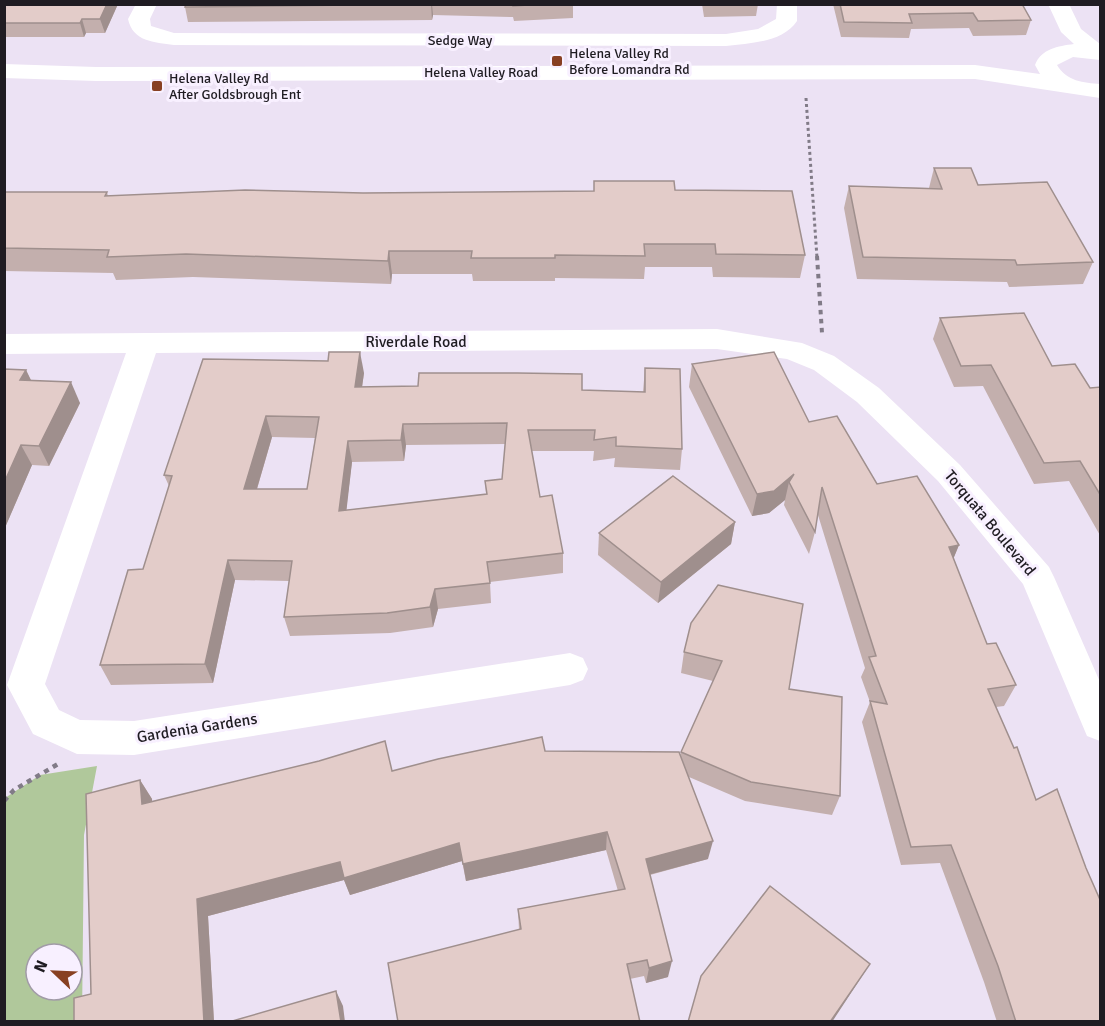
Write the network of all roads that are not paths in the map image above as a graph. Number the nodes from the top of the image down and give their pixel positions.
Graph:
1 (147, 4) edge
2 (787, 4) edge
3 (1057, 4) edge
4 (1101, 54) edge
5 (1050, 58) junction
6 (4, 71) edge
7 (975, 72) junction
8 (96, 74) junction
9 (4, 80) edge
10 (1087, 91) edge
11 (4, 344) edge
12 (144, 344) junction
13 (824, 363) joint
14 (570, 669) dead end
15 (1101, 724) edge

1 - 2 street, Sedge Way
3 - 4 street
3 - 5 street
4 - 5 street, Helena Valley Road
5 - 7 street, Helena Valley Road
5 - 10 street
6 - 8 street, Helena Valley Road
7 - 8 street, Helena Valley Road
7 - 10 street, Helena Valley Road
8 - 9 street, Helena Valley Road
11 - 12 street, Riverdale Road
12 - 13 street, Riverdale Road
12 - 14 street, Gardenia Gardens
13 - 15 street, Torquata Boulevard

